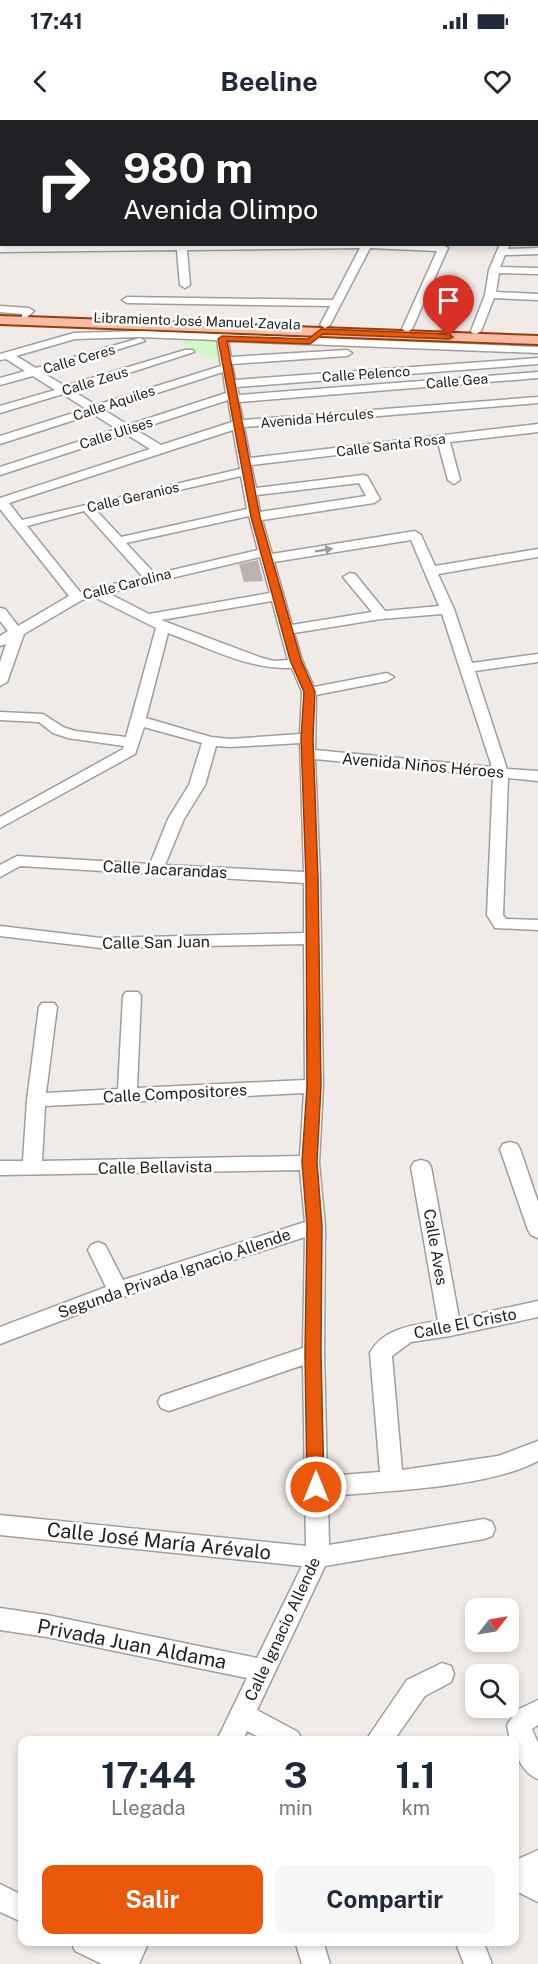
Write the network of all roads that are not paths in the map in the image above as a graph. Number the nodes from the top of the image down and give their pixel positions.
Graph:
1 (84, 246) edge
2 (305, 246) edge
3 (366, 246) edge
4 (392, 246) edge
5 (23, 247) edge
6 (182, 248) junction
7 (503, 248) edge
8 (0, 249) edge
9 (538, 251) edge
10 (494, 270) junction
11 (538, 271) edge
12 (185, 285) dead end
13 (490, 296) junction
14 (538, 297) edge
15 (127, 300) dead end
16 (337, 303) junction
17 (0, 309) edge
18 (28, 313) junction
19 (0, 314) edge
20 (0, 320) edge
21 (323, 328) junction
22 (407, 329) junction
23 (476, 331) junction
24 (538, 332) edge
25 (164, 336) junction
26 (222, 339) junction
27 (538, 340) edge
28 (310, 342) junction
29 (538, 350) edge
30 (371, 353) junction
31 (4, 356) edge
32 (197, 356) junction
33 (538, 361) edge
34 (34, 372) junction
35 (538, 375) edge
36 (229, 379) junction
37 (0, 382) edge
38 (64, 390) junction
39 (390, 399) junction
40 (538, 400) edge
41 (94, 409) junction
42 (0, 410) edge
43 (485, 419) junction
44 (238, 424) junction
45 (127, 429) junction
46 (538, 429) edge
47 (443, 439) junction
48 (0, 440) edge
49 (158, 449) junction
50 (245, 466) junction
51 (0, 471) edge
52 (454, 480) dead end
53 (251, 492) junction
54 (1, 502) edge
55 (87, 507) junction
56 (255, 514) junction
57 (21, 524) junction
58 (118, 541) junction
59 (538, 553) edge
60 (265, 556) junction
61 (431, 571) junction
62 (350, 578) dead end
63 (147, 579) junction
64 (95, 592) junction
65 (278, 596) junction
66 (77, 597) junction
67 (447, 609) junction
68 (0, 612) edge
69 (142, 615) junction
70 (381, 615) junction
71 (163, 626) junction
72 (287, 630) junction
73 (17, 633) junction
74 (0, 642) edge
75 (538, 658) edge
76 (297, 664) junction
77 (467, 668) junction
78 (387, 677) dead end
79 (0, 682) edge
80 (309, 692) junction
81 (0, 716) edge
82 (137, 720) junction
83 (210, 741) junction
84 (131, 746) junction
85 (307, 746) junction
86 (501, 772) junction
87 (538, 776) edge
88 (0, 823) edge
89 (156, 868) junction
90 (0, 872) edge
91 (312, 878) junction
92 (538, 925) edge
93 (0, 931) edge
94 (313, 939) junction
95 (132, 996) dead end
96 (48, 1006) dead end
97 (314, 1086) junction
98 (127, 1095) junction
99 (36, 1100) junction
100 (510, 1149) dead end
101 (309, 1162) junction
102 (421, 1167) dead end
103 (0, 1168) edge
104 (32, 1168) junction
105 (315, 1226) junction
106 (538, 1230) edge
107 (98, 1250) dead end
108 (117, 1289) junction
109 (538, 1309) edge
110 (450, 1328) junction
111 (0, 1336) edge
112 (313, 1353) junction
113 (170, 1402) dead end
114 (538, 1450) edge
115 (392, 1481) junction
116 (316, 1487) junction
117 (0, 1525) edge
118 (484, 1529) dead end
119 (318, 1557) junction
120 (0, 1619) edge
121 (263, 1670) junction
122 (442, 1674) dead end
123 (529, 1719) edge
124 (238, 1730) edge
125 (269, 1736) edge
126 (382, 1736) edge
127 (538, 1767) edge
128 (0, 1898) edge
129 (18, 1907) edge
130 (100, 1946) edge
131 (311, 1946) edge
132 (472, 1946) edge
133 (128, 1955) edge
134 (316, 1964) edge
135 (478, 1964) edge

1 - 5 street
1 - 6 street
2 - 6 street
3 - 16 street
4 - 22 street
5 - 8 street
6 - 12 street
7 - 9 street
7 - 10 street
10 - 11 street
10 - 13 street
13 - 14 street
13 - 23 street
15 - 16 street
16 - 21 street
17 - 18 street
18 - 19 main road, Libramiento José Manuel Zavala
18 - 21 main road, Libramiento José Manuel Zavala
20 - 21 main road, Libramiento José Manuel Zavala
21 - 22 main road, Libramiento José Manuel Zavala
21 - 28 street
21 - 30 main road, Libramiento José Manuel Zavala
22 - 23 main road, Libramiento José Manuel Zavala
23 - 24 main road, Libramiento José Manuel Zavala
25 - 26 street
25 - 31 street
25 - 32 street
25 - 34 street, Calle Ceres
26 - 28 street
26 - 36 street, Calle Ignacio Allende
27 - 30 main road, Libramiento José Manuel Zavala
28 - 30 street
29 - 30 street
30 - 33 street, Calle Pelenco
30 - 36 street, Calle Pelenco
30 - 36 street
30 - 39 street
31 - 34 street
32 - 36 street
32 - 38 street, Calle Zeus
34 - 37 street, Calle Ceres
34 - 38 street
35 - 39 street, Calle Gea
36 - 39 street, Calle Gea
36 - 41 street, Calle Aquiles
36 - 44 street, Calle Ignacio Allende
36 - 45 street, Calle Ulises
38 - 41 street
38 - 42 street, Calle Zeus
39 - 43 street, Avenida Hércules
39 - 44 street, Avenida Hércules
40 - 43 street, Avenida Hércules
41 - 45 street
41 - 48 street, Calle Aquiles
43 - 46 street, Calle Santa Rosa
43 - 47 street, Calle Santa Rosa
44 - 49 street, Avenida Hércules
44 - 50 street, Calle Ignacio Allende
45 - 49 street
45 - 51 street, Calle Ulises
47 - 50 street, Calle Santa Rosa
47 - 52 street
49 - 54 street, Avenida Hércules
50 - 53 street, Calle Ignacio Allende
50 - 55 street, Calle Geranios
53 - 56 street, Calle Ignacio Allende
53 - 56 street
54 - 57 street
55 - 57 street, Calle Geranios
55 - 58 street
56 - 58 street
56 - 60 street, Calle Ignacio Allende
57 - 66 street
58 - 63 street
59 - 61 street
60 -> 61 street, Calle Carolina
60 - 63 street, Calle Carolina
60 - 65 street, Calle Ignacio Allende
61 - 67 street
62 - 70 street
63 - 64 street, Calle Carolina
63 - 69 street
64 - 66 street, Calle Carolina
64 - 69 street
65 - 69 street
65 - 72 street, Calle Ignacio Allende
66 - 73 street, Calle Carolina
67 - 70 street
67 - 77 street
68 - 73 street
69 - 71 street
70 - 72 street
71 - 76 street
71 - 82 street
72 - 76 street, Calle Ignacio Allende
73 - 74 street, Calle Carolina
73 - 79 street
75 - 77 street
76 - 80 street, Calle Ignacio Allende
77 - 86 street
78 - 80 street
80 - 85 street, Calle Ignacio Allende
81 - 84 street
82 - 83 street, Avenida Niños Héroes
82 - 84 street
83 - 85 street, Avenida Niños Héroes
83 - 89 street
84 - 88 street
85 - 86 street, Avenida Niños Héroes
85 - 91 street, Calle Ignacio Allende
86 - 87 street, Avenida Niños Héroes
86 - 92 street
89 - 90 street, Calle Jacarandas
89 - 91 street, Calle Jacarandas
91 - 94 street, Calle Ignacio Allende
93 - 94 street, Calle San Juan
94 - 97 street, Calle Ignacio Allende
95 - 98 street
96 - 99 street
97 - 98 street, Calle Compositores
97 - 101 street, Calle Ignacio Allende
98 - 99 street, Calle Compositores
99 - 104 street
100 - 106 street
101 - 104 street, Calle Bellavista
101 - 105 street, Calle Ignacio Allende
102 - 110 street, Calle Aves
103 - 104 street, Calle Bellavista
105 - 108 street, Segunda Privada Ignacio Allende
105 - 112 street, Calle Ignacio Allende
107 - 108 street
108 - 111 street, Segunda Privada Ignacio Allende
109 - 110 street, Calle El Cristo
110 - 115 street, Calle El Cristo
112 - 113 street
112 - 116 street, Calle Ignacio Allende
114 - 115 street
115 - 116 street
116 - 119 street, Calle Ignacio Allende
117 - 119 street, Calle José María Arévalo
118 - 119 street, Calle José María Arévalo
119 - 121 street, Calle Ignacio Allende
120 - 121 street, Privada Juan Aldama
121 - 124 street, Calle Ignacio Allende
122 - 126 street
123 - 127 street
124 - 125 street
128 - 129 street
130 - 133 street
131 - 134 street
132 - 135 street

